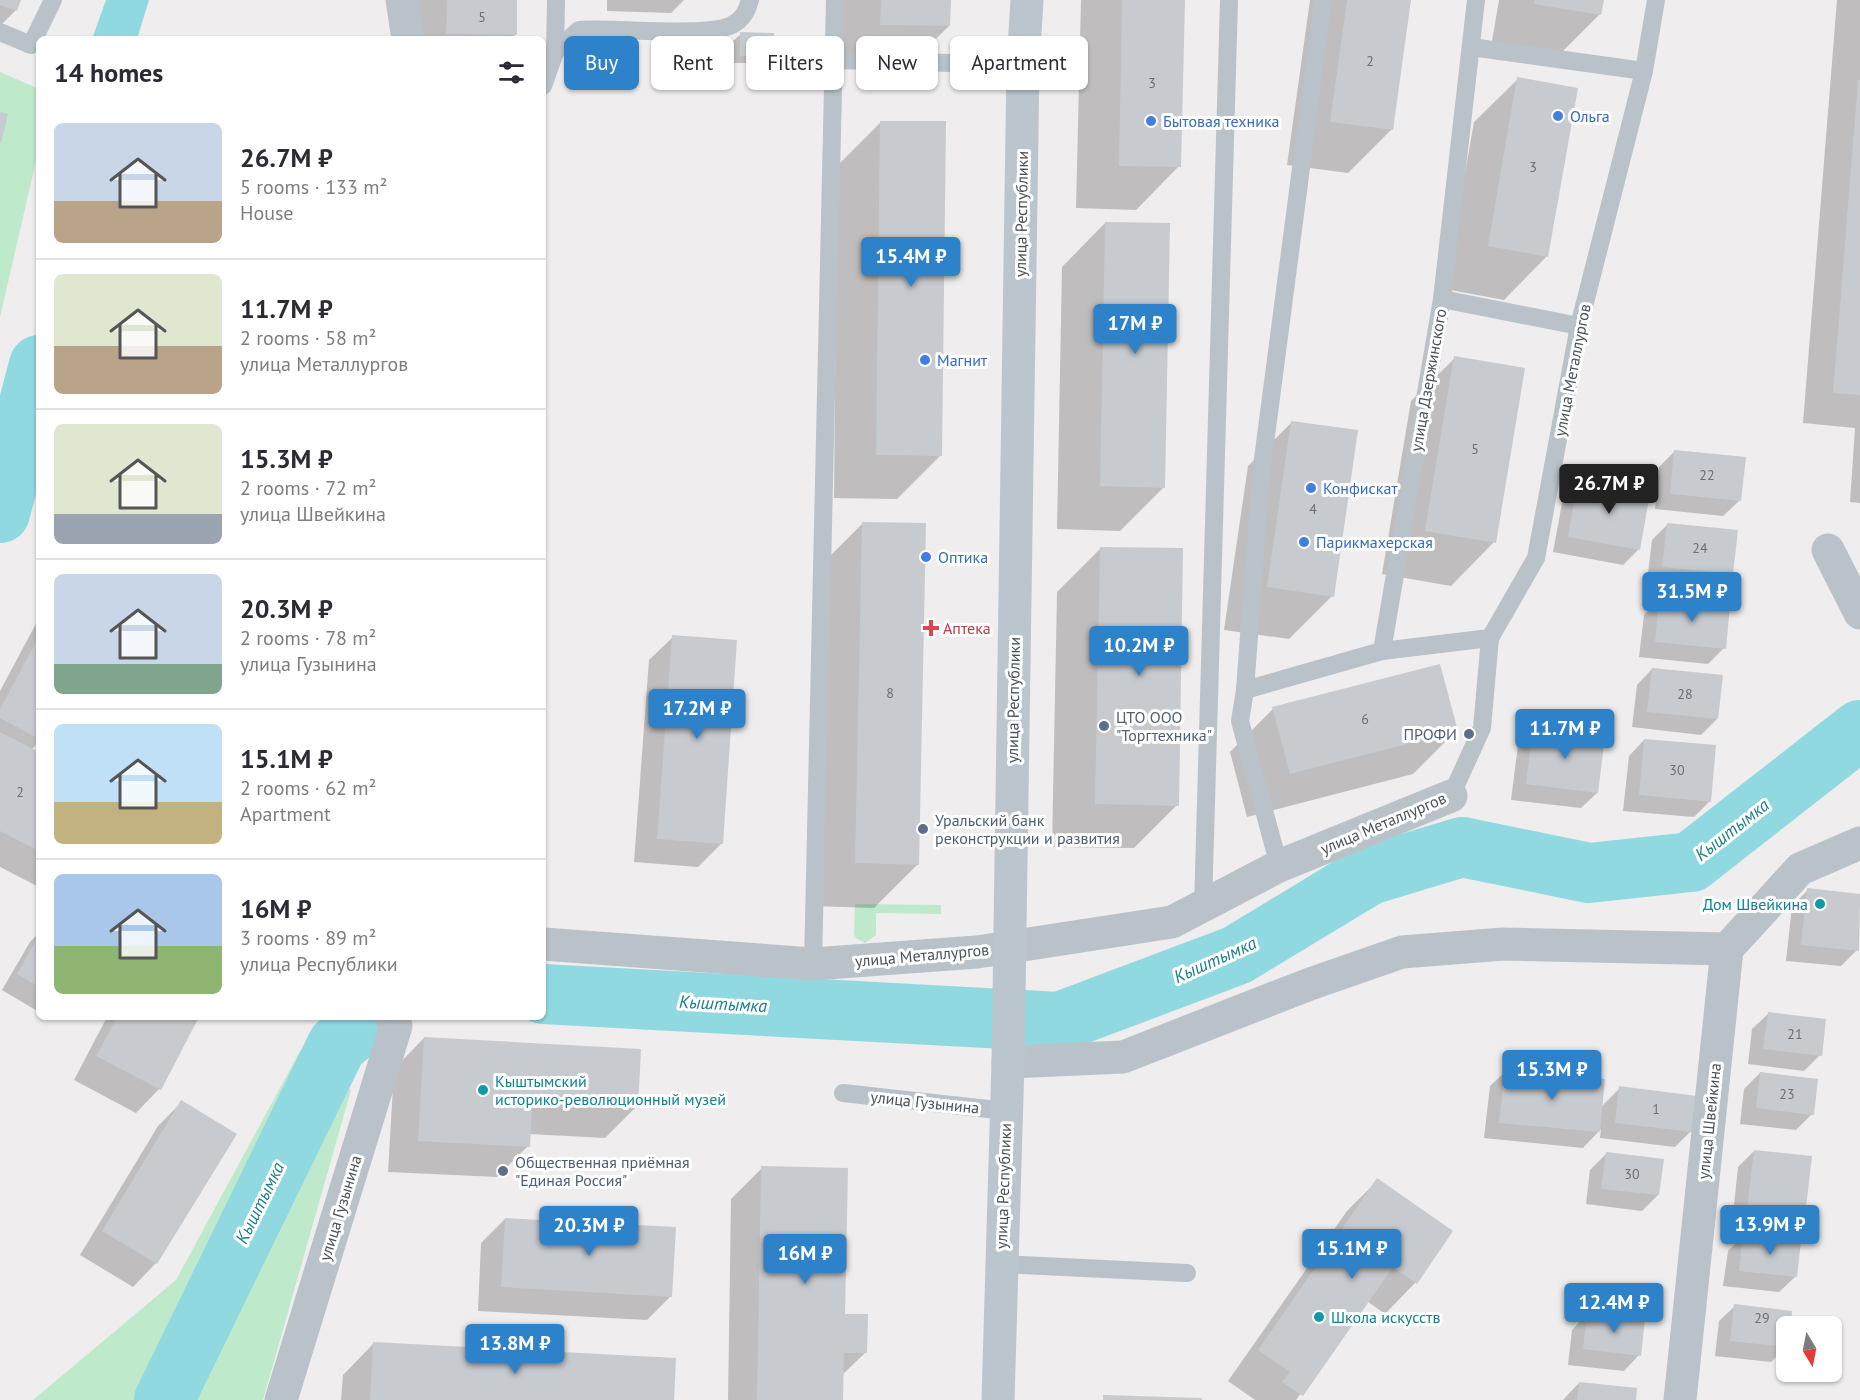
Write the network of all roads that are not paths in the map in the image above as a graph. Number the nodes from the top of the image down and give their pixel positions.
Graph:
1 (53, 0) edge
2 (402, 0) edge
3 (556, 0) edge
4 (750, 0) edge
5 (835, 0) edge
6 (1026, 0) edge
7 (1229, 0) edge
8 (1323, 0) edge
9 (1476, 0) edge
10 (1656, 0) edge
11 (0, 32) edge
12 (408, 36) edge
13 (834, 36) edge
14 (1024, 36) edge
15 (1471, 47) junction
16 (555, 52) junction
17 (844, 60) edge
18 (950, 62) edge
19 (1644, 71) junction
20 (546, 78) edge
21 (833, 90) edge
22 (1023, 90) edge
23 (1442, 299) junction
24 (1579, 326) junction
25 (1828, 550) dead end
26 (1860, 613) edge
27 (1490, 638) junction
28 (1382, 651) junction
29 (1245, 690) junction
30 (1451, 796) joint
31 (1860, 843) edge
32 (1279, 866) junction
33 (1203, 907) junction
34 (546, 944) edge
35 (1010, 946) junction
36 (1727, 949) junction
37 (813, 964) junction
38 (393, 1022) edge
39 (1008, 1049) junction
40 (843, 1093) dead end
41 (1006, 1111) junction
42 (1000, 1264) junction
43 (1187, 1273) dead end
44 (280, 1400) edge
45 (998, 1400) edge
46 (1680, 1400) edge

1 - 11 lane
2 - 12 street
3 - 16 lane
4 - 16 lane
5 - 13 lane
6 - 14 main road, улица Республики
7 - 33 lane
8 - 29 lane
9 - 15 lane, улица Дзержинского
10 - 19 lane, улица Металлургов
15 - 19 lane
15 - 23 lane, улица Дзержинского
16 - 20 lane
17 - 18 lane
19 - 24 lane, улица Металлургов
21 - 37 lane
22 - 35 main road, улица Республики
23 - 24 lane
23 - 28 lane, улица Дзержинского
24 - 27 lane, улица Металлургов
25 - 26 street
27 - 28 lane
27 - 30 lane, улица Металлургов
28 - 29 lane
29 - 32 lane
30 - 32 street, улица Металлургов
31 - 36 street
32 - 33 street, улица Металлургов
33 - 35 street, улица Металлургов
34 - 37 street, улица Металлургов
35 - 37 street, улица Металлургов
35 - 39 main road, улица Республики
36 - 39 street
36 - 46 street, улица Швейкина
38 - 44 street, улица Гузынина
39 - 41 main road, улица Республики
40 - 41 lane, улица Гузынина
41 - 42 main road, улица Республики
42 - 43 lane
42 - 45 main road, улица Республики

